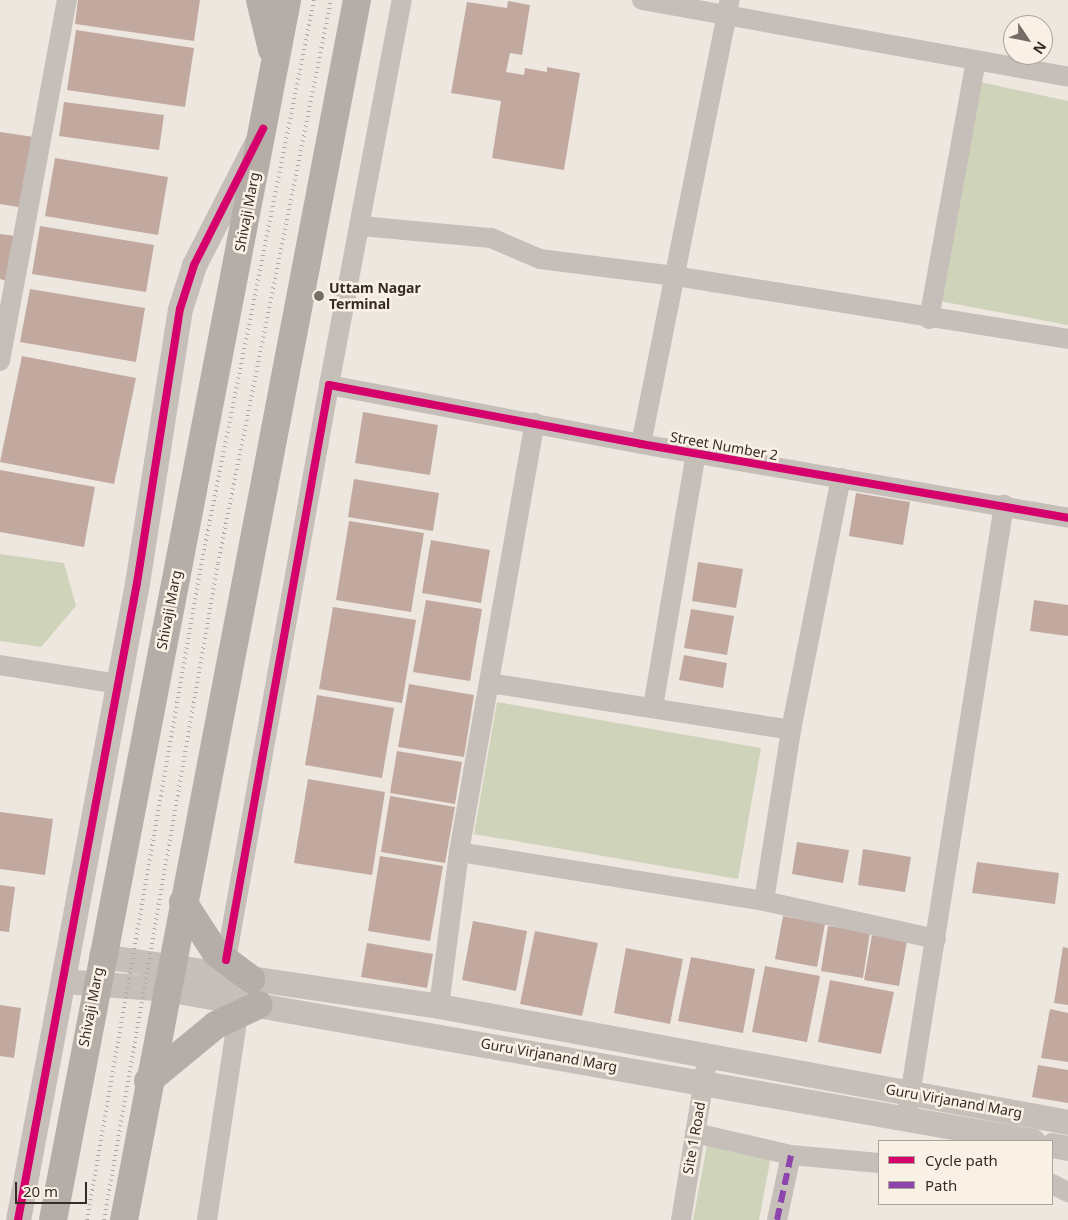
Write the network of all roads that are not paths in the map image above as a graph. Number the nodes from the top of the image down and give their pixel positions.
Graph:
1 (67, 0) edge
2 (260, 0) edge
3 (287, 0) edge
4 (357, 0) edge
5 (402, 0) edge
6 (642, 0) edge
7 (729, 8) edge
8 (274, 59) junction
9 (976, 60) junction
10 (1068, 77) edge
11 (263, 129) junction
12 (361, 226) junction
13 (674, 276) junction
14 (929, 319) junction
15 (1068, 339) edge
16 (0, 360) edge
17 (329, 385) junction
18 (535, 423) junction
19 (641, 444) junction
20 (696, 454) junction
21 (841, 478) junction
22 (1004, 505) junction
23 (1068, 518) edge
24 (0, 665) edge
25 (489, 683) junction
26 (119, 684) junction
27 (653, 707) junction
28 (791, 730) junction
29 (459, 852) junction
30 (764, 901) junction
31 (183, 902) junction
32 (936, 939) junction
33 (101, 956) junction
34 (226, 960) junction
35 (168, 977) junction
36 (251, 979) junction
37 (63, 981) junction
38 (96, 984) junction
39 (439, 1006) junction
40 (248, 1009) junction
41 (708, 1056) junction
42 (148, 1082) junction
43 (704, 1082) junction
44 (908, 1105) junction
45 (1068, 1122) edge
46 (695, 1134) junction
47 (1030, 1140) edge
48 (1053, 1145) edge
49 (1068, 1148) edge
50 (791, 1155) junction
51 (878, 1163) edge
52 (1053, 1184) edge
53 (1068, 1192) edge
54 (18, 1220) edge
55 (53, 1220) edge
56 (124, 1220) edge
57 (208, 1220) edge
58 (680, 1220) edge
59 (777, 1220) edge

1 - 16 street
2 - 8 main road
3 - 8 main road, Shivaji Marg
4 - 31 main road
5 - 12 street
6 - 7 street
7 - 9 street
7 - 13 street
8 - 11 main road, Shivaji Marg
9 - 10 street
9 - 14 street
11 - 26 street
11 - 33 main road, Shivaji Marg
12 - 13 street
12 - 17 street
13 - 14 street
13 - 19 street
14 - 15 street
17 - 18 street, Street Number 2
17 - 34 street
18 - 19 street, Street Number 2
18 - 25 street
19 - 20 street, Street Number 2
20 - 21 street, Street Number 2
20 - 27 street
21 - 22 street, Street Number 2
21 - 28 street
22 - 23 street, Street Number 2
22 - 32 street
24 - 26 street
25 - 27 street
25 - 29 street
26 - 37 street
27 - 28 street
28 - 30 street
29 - 30 street
29 - 39 street
30 - 32 street
31 - 34 main road
31 - 35 main road
32 - 44 street
33 - 35 street, Guru Virjanand Marg
33 - 38 main road, Shivaji Marg
34 - 36 main road
35 - 36 street, Guru Virjanand Marg
35 - 38 street, Guru Virjanand Marg
35 - 40 street, Guru Virjanand Marg
35 - 42 main road
36 - 39 street, Guru Virjanand Marg
37 - 38 street, Guru Virjanand Marg
37 - 54 street
38 - 55 main road, Shivaji Marg
39 - 41 street, Guru Virjanand Marg
40 - 42 main road
40 - 43 street, Guru Virjanand Marg
40 - 57 street
41 - 43 street, Site 1 Road
41 - 44 street, Guru Virjanand Marg
42 - 56 main road
43 - 44 street, Guru Virjanand Marg
43 - 46 street, Site 1 Road
44 - 45 street, Guru Virjanand Marg
44 - 47 street, Guru Virjanand Marg
46 - 50 street
46 - 58 street, Site 1 Road
48 - 49 street
50 - 51 street
50 - 59 street
52 - 53 street

